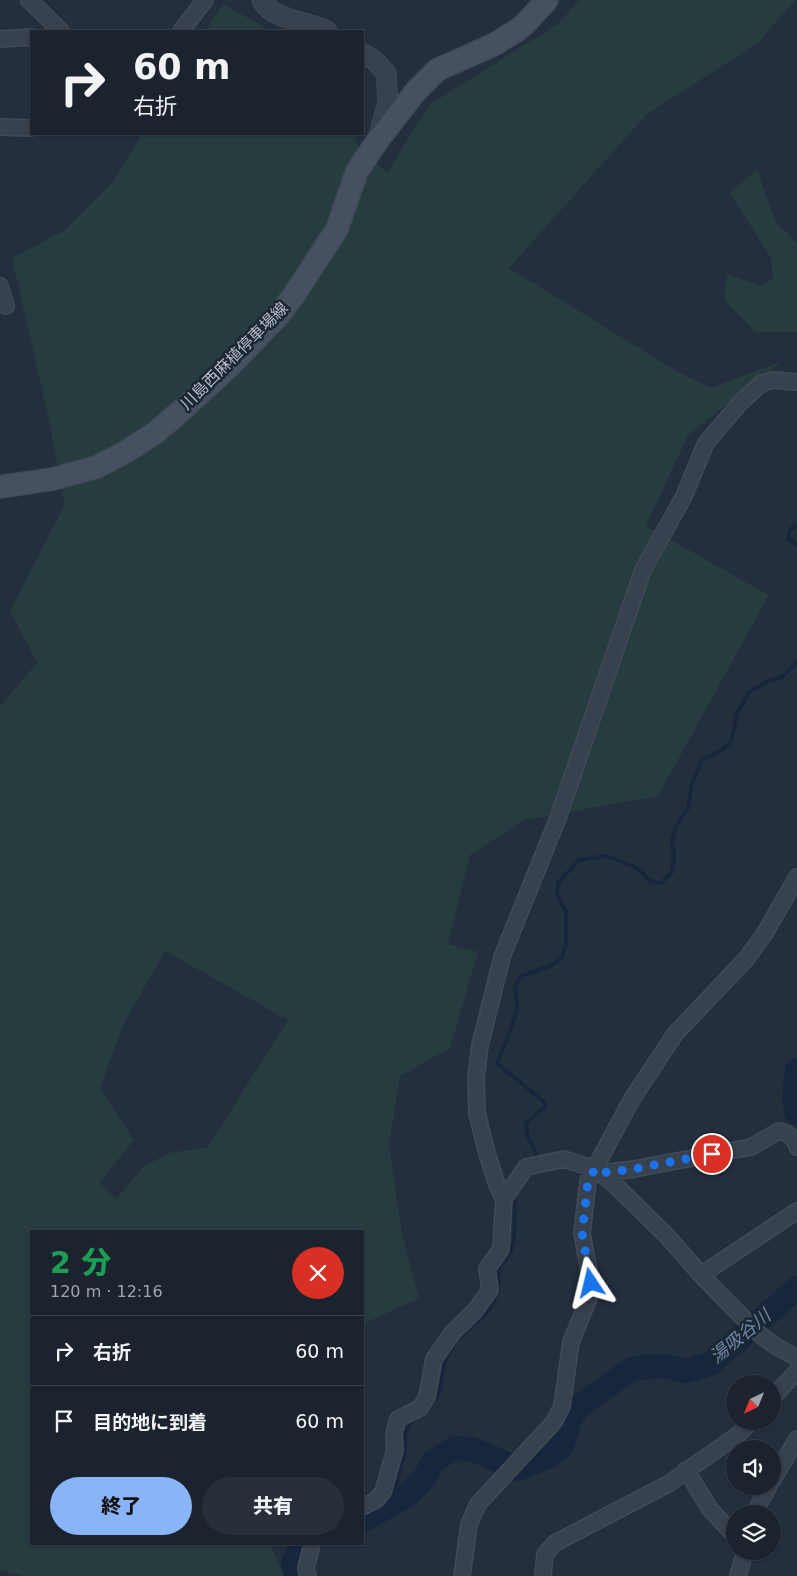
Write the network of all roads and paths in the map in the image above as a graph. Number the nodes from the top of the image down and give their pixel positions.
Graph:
1 (29, 0) edge
2 (205, 0) edge
3 (262, 0) edge
4 (547, 0) edge
5 (55, 29) edge
6 (182, 30) edge
7 (325, 30) edge
8 (30, 37) edge
9 (0, 39) edge
10 (364, 54) edge
11 (0, 127) edge
12 (30, 128) edge
13 (378, 140) junction
14 (0, 286) edge
15 (6, 306) dead end
16 (797, 382) edge
17 (0, 487) edge
18 (797, 878) edge
19 (797, 1147) edge
20 (597, 1171) junction
21 (504, 1199) junction
22 (797, 1211) edge
23 (700, 1276) junction
24 (797, 1358) edge
25 (797, 1371) edge
26 (781, 1388) edge
27 (743, 1430) edge
28 (797, 1439) edge
29 (781, 1466) edge
30 (686, 1470) junction
31 (364, 1506) edge
32 (726, 1526) edge
33 (312, 1545) edge
34 (743, 1560) edge
35 (308, 1576) edge
36 (462, 1576) edge
37 (543, 1576) edge
38 (738, 1576) edge

1 - 5 street
2 - 6 street
3 - 7 street
4 - 13 main road, 川島西麻植停車場線
8 - 9 street
10 - 13 street
11 - 12 street
13 - 17 main road, 川島西麻植停車場線
14 - 15 street
16 - 21 street
18 - 20 street
19 - 20 street
20 - 21 street
20 - 23 street
20 - 36 street
21 - 31 street
22 - 23 street
23 - 24 street
25 - 26 street
27 - 30 street
28 - 29 street
30 - 32 street
30 - 37 street
33 - 35 street
34 - 38 street

